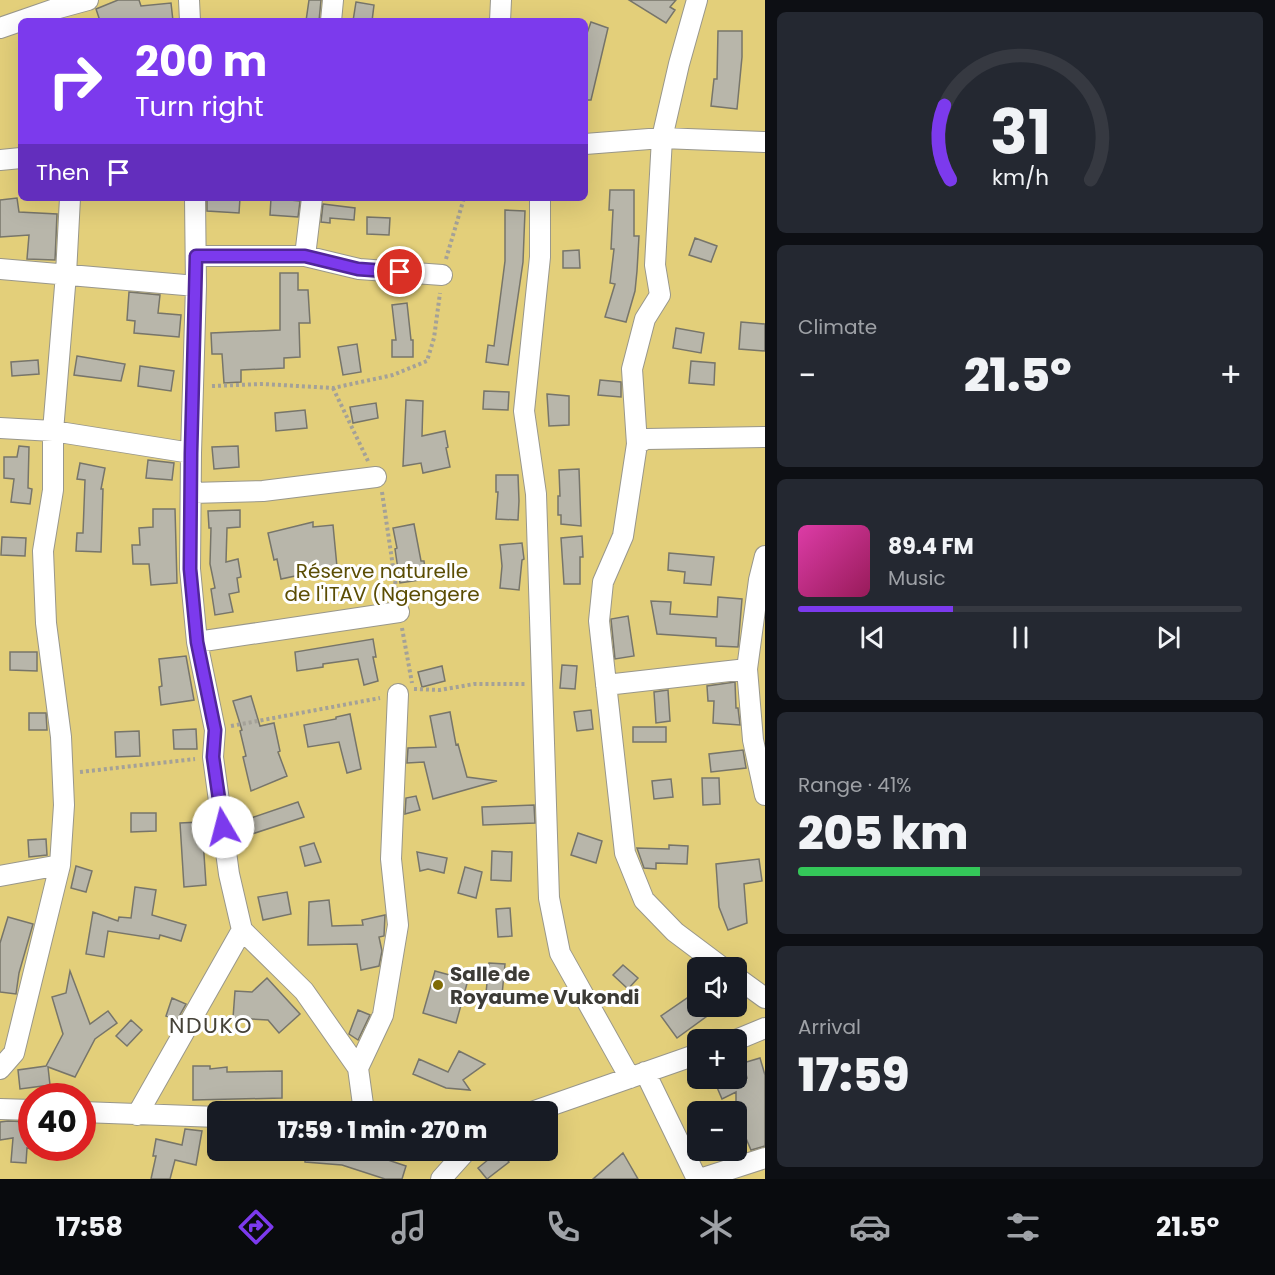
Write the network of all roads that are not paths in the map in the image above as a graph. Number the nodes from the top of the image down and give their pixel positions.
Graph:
1 (88, 0) edge
2 (189, 0) edge
3 (333, 0) edge
4 (501, 0) edge
5 (697, 0) edge
6 (54, 10) edge
7 (30, 18) edge
8 (190, 18) edge
9 (331, 18) edge
10 (500, 18) edge
11 (18, 22) edge
12 (0, 28) edge
13 (662, 138) junction
14 (765, 142) edge
15 (588, 144) edge
16 (18, 158) edge
17 (0, 160) edge
18 (70, 201) edge
19 (195, 201) edge
20 (312, 201) edge
21 (540, 201) edge
22 (196, 256) junction
23 (305, 256) junction
24 (0, 269) edge
25 (66, 274) junction
26 (442, 275) road end
27 (196, 286) junction
28 (0, 428) edge
29 (53, 431) junction
30 (765, 437) edge
31 (637, 444) junction
32 (191, 453) junction
33 (376, 477) dead end
34 (191, 493) junction
35 (765, 556) edge
36 (762, 580) edge
37 (399, 612) dead end
38 (197, 642) junction
39 (747, 669) junction
40 (606, 684) junction
41 (406, 692) road end
42 (759, 740) edge
43 (765, 795) edge
44 (60, 865) junction
45 (0, 876) edge
46 (242, 930) junction
47 (708, 957) edge
48 (747, 985) edge
49 (765, 998) edge
50 (765, 1028) edge
51 (747, 1035) edge
52 (687, 1058) edge
53 (358, 1068) junction
54 (0, 1069) edge
55 (638, 1075) junction
56 (362, 1101) edge
57 (558, 1103) edge
58 (0, 1109) edge
59 (18, 1110) edge
60 (96, 1113) edge
61 (136, 1115) junction
62 (207, 1117) edge
63 (765, 1158) edge
64 (459, 1161) edge
65 (446, 1178) edge
66 (699, 1179) edge

1 - 6 street
2 - 8 street
3 - 9 street
4 - 10 street
5 - 13 street
6 - 7 street
11 - 12 street
13 - 14 street
13 - 15 street
13 - 31 street
16 - 17 street
18 - 25 street
19 - 22 street
20 - 23 street
21 - 55 street
22 - 23 street
22 - 27 street
23 - 26 street
24 - 25 street
25 - 27 street
25 - 29 street
27 - 32 street
28 - 29 street
29 - 32 street
29 - 44 street
30 - 31 street
31 - 40 street
32 - 34 street
33 - 34 street
34 - 38 street
35 - 36 street
36 - 39 street
37 - 38 street
38 - 46 street
39 - 40 street
39 - 42 street
40 - 47 street
41 - 53 street
42 - 43 street
44 - 45 street
44 - 54 street
46 - 53 street
46 - 61 street
48 - 49 street
50 - 51 street
52 - 55 street
53 - 56 street
55 - 57 street
55 - 66 street
58 - 59 street
60 - 61 street
61 - 62 street
63 - 66 street
64 - 65 street

